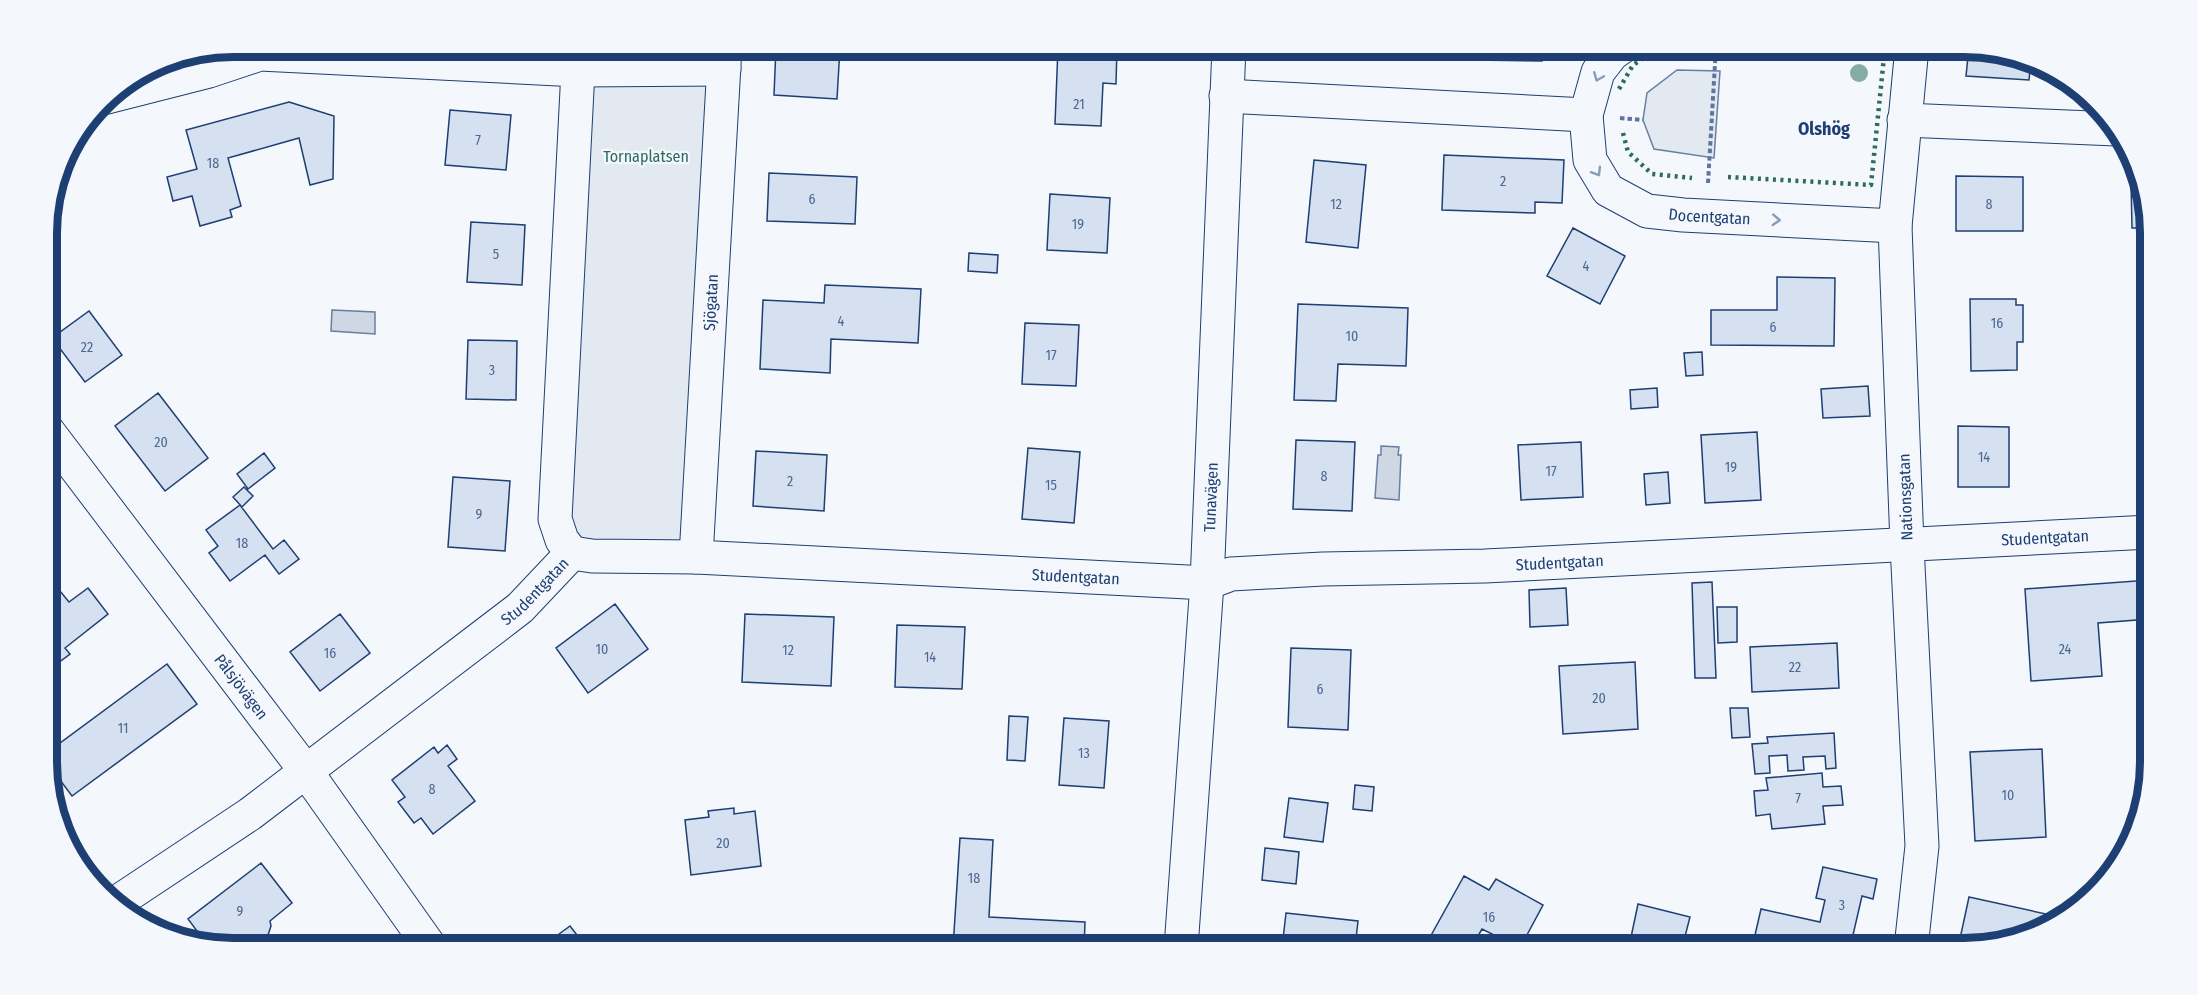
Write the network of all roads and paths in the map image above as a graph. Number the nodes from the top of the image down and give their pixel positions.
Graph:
1 (251, 57) edge
2 (320, 57) edge
3 (1228, 57) edge
4 (1610, 57) edge
5 (1715, 57) edge
6 (1911, 57) edge
7 (724, 58) edge
8 (578, 70) junction
9 (128, 92) edge
10 (1226, 96) junction
11 (1586, 115) junction
12 (1904, 120) junction
13 (2106, 129) edge
14 (1706, 217) junction
15 (1895, 226) junction
16 (57, 443) edge
17 (2140, 533) edge
18 (1907, 545) junction
19 (572, 553) junction
20 (696, 557) junction
21 (1207, 583) junction
22 (305, 770) junction
23 (122, 898) edge
24 (424, 938) edge
25 (1182, 938) edge
26 (1912, 938) edge

1 - 9 street
2 - 8 street
3 - 10 street, Tunavägen
4 -> 11 street, Docentgatan
5 - 14 path
6 - 12 street, Nationsgatan
7 - 8 street
7 - 20 street, Sjögatan
8 - 19 street
10 - 11 street
10 - 21 street, Tunavägen
11 -> 14 street, Docentgatan
12 - 13 street
12 - 15 street, Nationsgatan
14 -> 15 street, Docentgatan
15 - 18 street, Nationsgatan
16 - 22 street, Pålsjövägen
17 - 18 street, Studentgatan
18 - 21 street, Studentgatan
18 - 26 street, Nationsgatan
19 - 20 street, Studentgatan
19 - 22 street, Studentgatan
20 - 21 street, Studentgatan
21 - 25 street, Tunavägen
22 - 23 street, Studentgatan
22 - 24 street, Pålsjövägen

